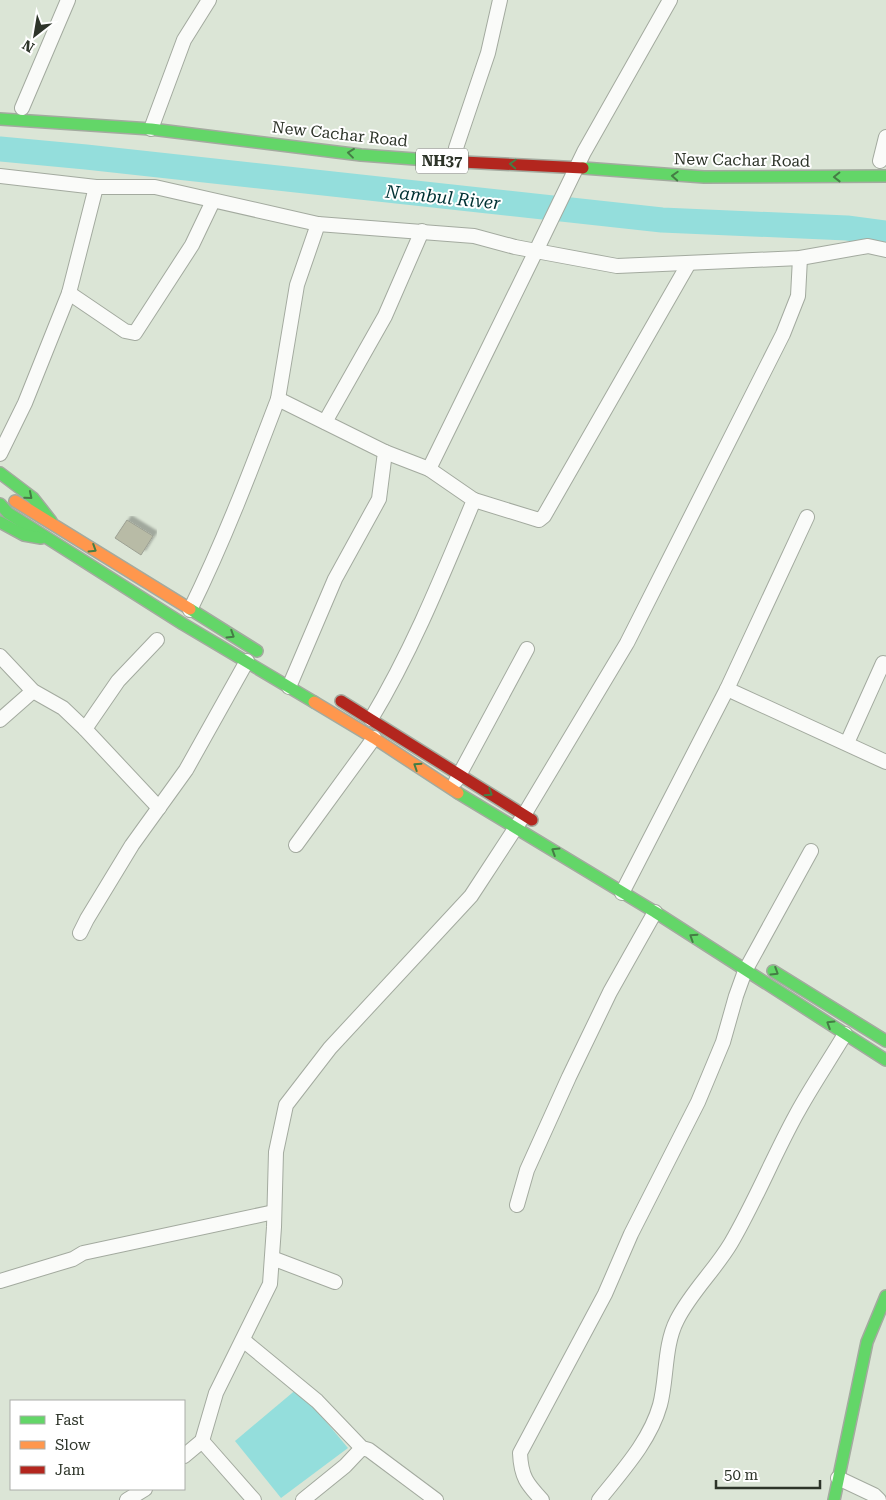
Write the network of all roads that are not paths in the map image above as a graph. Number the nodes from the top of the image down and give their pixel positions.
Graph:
1 (68, 0) edge
2 (209, 0) edge
3 (500, 0) edge
4 (670, 0) edge
5 (7, 106) dead end
6 (27, 108) joint
7 (0, 119) edge
8 (155, 119) junction
9 (886, 137) edge
10 (456, 148) dead end
11 (879, 161) edge
12 (576, 168) junction
13 (0, 176) edge
14 (886, 176) edge
15 (96, 187) junction
16 (213, 201) junction
17 (318, 224) junction
18 (422, 231) junction
19 (886, 250) edge
20 (536, 251) junction
21 (800, 258) junction
22 (689, 263) junction
23 (69, 293) junction
24 (278, 399) junction
25 (325, 422) junction
26 (385, 452) junction
27 (0, 454) edge
28 (429, 470) junction
29 (0, 473) edge
30 (0, 496) edge
31 (474, 500) junction
32 (0, 504) edge
33 (807, 517) dead end
34 (0, 522) edge
35 (52, 523) junction
36 (48, 539) junction
37 (190, 610) junction
38 (156, 640) dead end
39 (527, 650) dead end
40 (0, 656) edge
41 (270, 659) dead end
42 (247, 661) junction
43 (883, 664) dead end
44 (289, 687) junction
45 (727, 689) junction
46 (33, 691) junction
47 (328, 694) dead end
48 (371, 719) junction
49 (0, 720) edge
50 (85, 729) junction
51 (374, 738) junction
52 (847, 743) junction
53 (886, 762) edge
54 (460, 774) junction
55 (452, 788) junction
56 (159, 808) junction
57 (524, 815) junction
58 (540, 825) dead end
59 (516, 827) junction
60 (296, 845) dead end
61 (811, 851) dead end
62 (622, 892) junction
63 (655, 912) junction
64 (80, 933) dead end
65 (747, 961) junction
66 (845, 1034) junction
67 (886, 1041) edge
68 (886, 1060) edge
69 (517, 1205) dead end
70 (274, 1212) junction
71 (272, 1258) junction
72 (0, 1281) edge
73 (335, 1282) dead end
74 (886, 1296) edge
75 (243, 1340) junction
76 (202, 1441) junction
77 (362, 1448) junction
78 (185, 1455) edge
79 (838, 1478) junction
80 (143, 1490) edge
81 (127, 1500) edge
82 (254, 1500) edge
83 (304, 1500) edge
84 (436, 1500) edge
85 (542, 1500) edge
86 (599, 1500) edge
87 (834, 1500) edge
88 (879, 1500) edge

1 - 6 street
2 - 8 street
3 - 10 street
4 - 12 street
5 - 6 main road
7 - 8 main road, New Cachar Road / NH37
12 -> 8 main road, New Cachar Road / NH37
9 - 11 street
14 -> 12 main road, New Cachar Road / NH37
12 - 20 street
13 - 15 street
15 - 16 street
15 - 23 street
16 - 17 street
16 - 23 street
17 - 18 street
17 - 24 street
18 - 20 street
18 - 25 street
19 - 21 street
20 - 22 street
20 - 28 street
21 - 22 street
21 - 57 street
22 - 31 street
23 - 27 street
24 - 25 street
24 - 37 street
25 - 26 street
26 - 28 street
26 - 44 street
28 - 31 street
29 -> 35 main road
30 - 35 main road
31 - 48 street
32 - 36 main road
33 - 45 street
34 - 36 main road
35 -> 37 main road
36 - 42 main road
37 -> 41 main road
38 - 50 street
39 - 54 street
40 - 46 street
42 - 44 main road
42 - 56 street
43 - 52 street
44 - 51 main road
45 - 52 street
45 - 62 street
46 - 49 street
46 - 50 street
47 - 48 main road
48 - 54 main road
50 - 56 street
55 -> 51 main road
51 - 60 street
52 - 53 street
54 - 55 street
54 -> 57 main road
55 - 59 main road
56 - 64 street
57 - 58 main road
57 - 59 street
62 -> 59 main road
59 - 70 street
61 - 65 street
62 - 63 main road
65 -> 63 main road
63 - 69 street
66 -> 65 main road
65 -> 67 main road
65 - 85 street
66 - 68 main road
66 - 86 street
70 - 71 street
70 - 72 street
71 - 73 street
71 - 75 street
74 - 79 main road
75 - 76 street
75 - 77 street
76 - 78 street
76 - 82 street
77 - 83 street
77 - 84 street
79 - 87 main road
79 - 88 street
80 - 81 street

